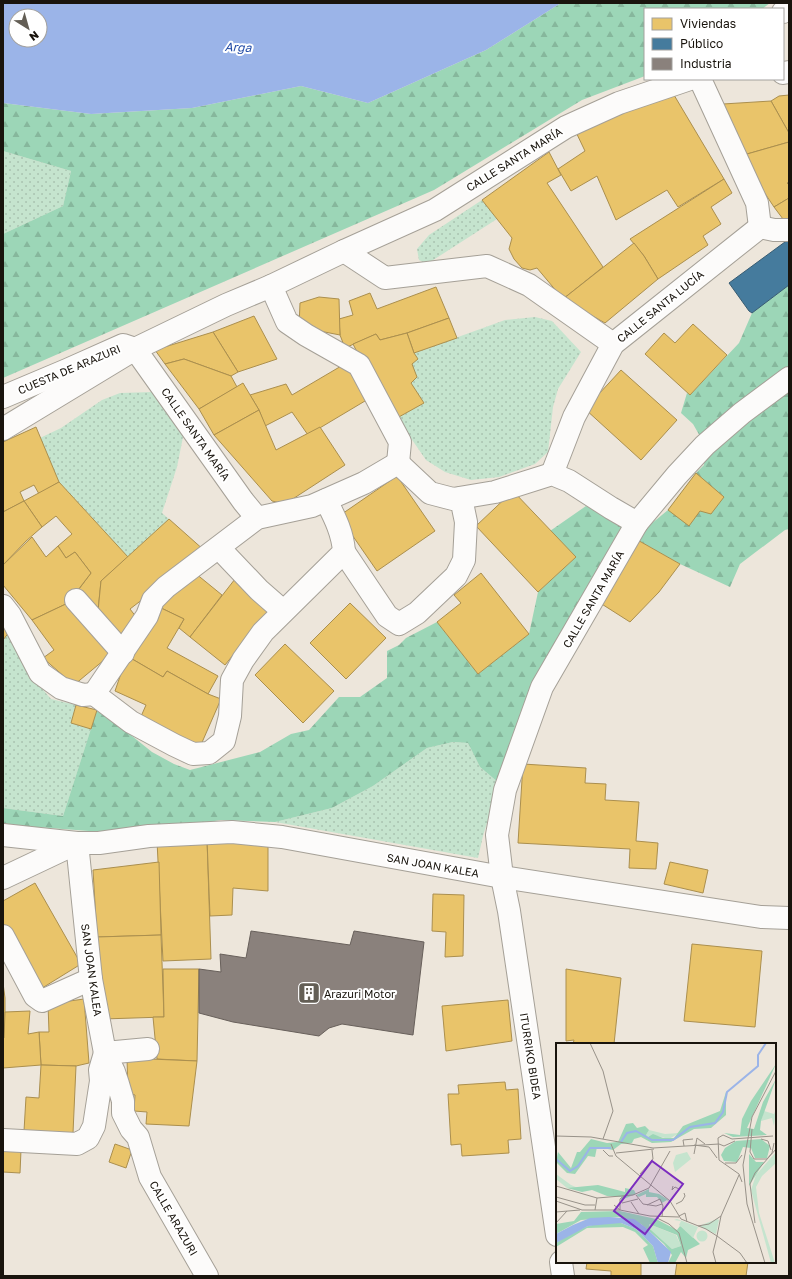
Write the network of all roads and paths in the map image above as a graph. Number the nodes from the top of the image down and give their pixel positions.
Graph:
1 (687, 80) edge
2 (700, 80) edge
3 (760, 227) junction
4 (789, 230) edge
5 (344, 251) junction
6 (271, 286) junction
7 (613, 344) junction
8 (135, 349) junction
9 (789, 378) edge
10 (3, 397) edge
11 (3, 429) edge
12 (398, 462) junction
13 (552, 474) junction
14 (461, 498) junction
15 (326, 500) junction
16 (257, 518) junction
17 (637, 523) junction
18 (219, 548) junction
19 (344, 552) junction
20 (76, 600) dead end
21 (3, 606) edge
22 (283, 612) junction
23 (123, 653) junction
24 (94, 694) junction
25 (3, 835) edge
26 (77, 843) junction
27 (502, 877) junction
28 (3, 878) edge
29 (789, 918) edge
30 (3, 936) edge
31 (90, 979) junction
32 (148, 1049) dead end
33 (105, 1053) junction
34 (3, 1140) edge
35 (556, 1228) edge
36 (561, 1263) edge
37 (207, 1276) edge
38 (563, 1276) edge

1 - 5 street, CALLE SANTA MARÍA
2 - 3 street
3 - 4 street
3 - 7 street, CALLE SANTA LUCÍA
5 - 6 street, CALLE SANTA MARÍA
5 - 7 street
6 - 8 street, CALLE SANTA MARÍA
6 - 12 street
7 - 13 street, CALLE SANTA LUCÍA
8 - 10 street, CUESTA DE ARAZURI
8 - 11 street, CALLE SANTA MARÍA
8 - 16 street, CALLE SANTA MARÍA
9 - 17 street, CALLE SANTA MARÍA
12 - 14 street
12 - 15 street
13 - 14 street
13 - 17 street
14 - 19 street
15 - 16 street
15 - 19 street
16 - 18 street
17 - 27 street, CALLE SANTA MARÍA
18 - 22 street
18 - 23 street
19 - 22 street
20 - 23 street
21 - 24 street
22 - 24 street
23 - 24 street
25 - 26 street, SAN JOAN KALEA
26 - 27 street, SAN JOAN KALEA
26 - 28 street, SAN JOAN KALEA
26 - 31 street, SAN JOAN KALEA
27 - 29 street, SAN JOAN KALEA
27 - 35 street, ITURRIKO BIDEA
30 - 31 street
31 - 33 street, SAN JOAN KALEA
32 - 33 street
33 - 34 street
33 - 37 street, CALLE ARAZURI
36 - 38 street

